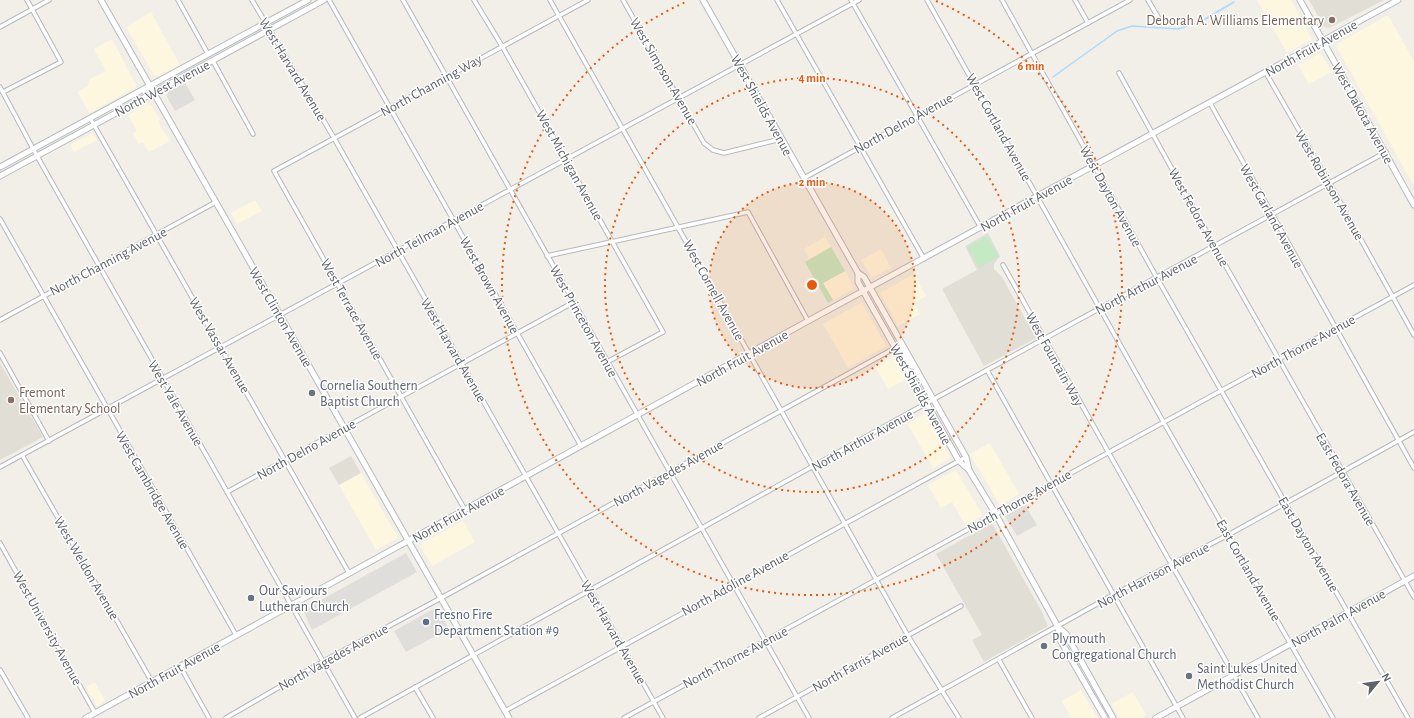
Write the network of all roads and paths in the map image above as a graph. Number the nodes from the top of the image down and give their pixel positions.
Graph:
1 (27, 0) edge
2 (49, 0) edge
3 (101, 0) edge
4 (178, 0) edge
5 (252, 0) edge
6 (308, 0) edge
7 (324, 0) edge
8 (329, 0) edge
9 (402, 0) edge
10 (474, 0) edge
11 (550, 0) edge
12 (588, 0) edge
13 (623, 0) edge
14 (703, 0) edge
15 (777, 0) edge
16 (859, 0) edge
17 (927, 0) edge
18 (1002, 0) edge
19 (1075, 0) edge
20 (1130, 0) edge
21 (1148, 0) edge
22 (1300, 0) edge
23 (1398, 0) edge
24 (852, 2) edge
25 (32, 9) junction
26 (559, 16) junction
27 (1158, 17) dead end
28 (266, 23) junction
29 (1088, 23) junction
30 (0, 27) edge
31 (269, 29) junction
32 (796, 33) junction
33 (1323, 41) junction
34 (502, 46) junction
35 (1032, 52) junction
36 (208, 54) junction
37 (213, 61) junction
38 (739, 65) junction
39 (1119, 73) dead end
40 (1266, 73) junction
41 (446, 77) junction
42 (974, 84) junction
43 (0, 87) edge
44 (149, 87) junction
45 (3, 92) junction
46 (153, 94) junction
47 (678, 98) junction
48 (1210, 103) junction
49 (390, 108) junction
50 (917, 115) junction
51 (90, 118) junction
52 (94, 125) junction
53 (622, 129) junction
54 (1154, 133) junction
55 (253, 134) dead end
56 (334, 138) junction
57 (781, 139) junction
58 (860, 147) junction
59 (34, 149) junction
60 (1386, 152) junction
61 (37, 156) junction
62 (566, 159) junction
63 (1095, 166) junction
64 (0, 167) edge
65 (274, 171) joint
66 (0, 176) edge
67 (804, 178) junction
68 (1330, 184) junction
69 (510, 190) junction
70 (1037, 196) junction
71 (216, 202) junction
72 (1414, 204) edge
73 (1272, 216) junction
74 (0, 219) edge
75 (454, 220) junction
76 (679, 228) junction
77 (981, 228) junction
78 (156, 236) junction
79 (613, 242) junction
80 (1215, 247) junction
81 (397, 251) junction
82 (547, 256) junction
83 (924, 259) junction
84 (1003, 265) dead end
85 (100, 266) junction
86 (858, 273) junction
87 (1157, 278) junction
88 (337, 284) junction
89 (1414, 285) edge
90 (870, 288) junction
91 (863, 291) junction
92 (43, 296) junction
93 (1393, 297) junction
94 (574, 302) junction
95 (1100, 308) junction
96 (280, 315) junction
97 (0, 320) edge
98 (808, 321) junction
99 (1335, 329) junction
100 (518, 334) junction
101 (1414, 335) edge
102 (1044, 339) junction
103 (222, 346) junction
104 (895, 348) junction
105 (0, 353) edge
106 (750, 354) junction
107 (1279, 360) junction
108 (608, 362) junction
109 (462, 364) junction
110 (987, 370) junction
111 (918, 372) junction
112 (163, 379) junction
113 (1222, 391) junction
114 (401, 397) junction
115 (934, 399) junction
116 (927, 404) junction
117 (108, 410) junction
118 (781, 410) junction
119 (637, 415) junction
120 (1164, 423) junction
121 (344, 429) junction
122 (1414, 432) edge
123 (49, 441) junction
124 (1398, 441) junction
125 (581, 446) junction
126 (1108, 452) junction
127 (22, 455) junction
128 (966, 457) junction
129 (286, 460) junction
130 (959, 461) junction
131 (813, 467) junction
132 (0, 468) edge
133 (1414, 468) edge
134 (969, 470) junction
135 (1342, 471) junction
136 (670, 472) junction
137 (526, 477) junction
138 (1050, 484) junction
139 (227, 492) junction
140 (1285, 503) junction
141 (465, 510) junction
142 (995, 513) junction
143 (845, 522) junction
144 (702, 528) junction
145 (558, 534) junction
146 (1228, 535) junction
147 (408, 541) junction
148 (0, 544) edge
149 (1171, 565) junction
150 (349, 573) junction
151 (1414, 576) edge
152 (878, 579) junction
153 (1405, 581) junction
154 (733, 584) junction
155 (590, 590) junction
156 (1113, 595) junction
157 (1414, 597) edge
158 (441, 598) junction
159 (291, 605) junction
160 (961, 606) dead end
161 (1348, 612) junction
162 (1058, 627) junction
163 (236, 635) junction
164 (908, 636) junction
165 (766, 641) junction
166 (1291, 644) junction
167 (621, 646) junction
168 (473, 654) junction
169 (999, 660) junction
170 (324, 661) junction
171 (180, 666) junction
172 (0, 670) edge
173 (1234, 675) junction
174 (152, 682) junction
175 (415, 687) junction
176 (943, 691) junction
177 (797, 696) junction
178 (654, 702) junction
179 (1177, 707) junction
180 (505, 711) junction
181 (95, 713) junction
182 (28, 718) edge
183 (86, 718) edge
184 (209, 718) edge
185 (226, 718) edge
186 (355, 718) edge
187 (360, 718) edge
188 (433, 718) edge
189 (509, 718) edge
190 (624, 718) edge
191 (663, 718) edge
192 (759, 718) edge
193 (809, 718) edge
194 (892, 718) edge
195 (959, 718) edge
196 (1032, 718) edge
197 (1104, 718) edge
198 (1114, 718) edge
199 (1156, 718) edge
200 (1183, 718) edge
201 (1258, 718) edge
202 (1333, 718) edge
203 (1408, 718) edge

1 - 25 street
2 - 25 street
3 - 44 main road, West Clinton Avenue
4 - 36 street
5 - 28 street, West Harvard Avenue
6 - 28 main road, North West Avenue
7 - 31 main road, North West Avenue
8 - 49 street, West Brown Avenue
9 - 41 street, West Princeton Avenue
10 - 34 street, West Michigan Avenue
11 - 26 street, West Cornell Avenue
12 - 26 street, North Channing Way
13 - 47 street, West Simpson Avenue
14 - 38 main road, West Shields Avenue
15 - 32 street
16 - 24 street, North Teilman Avenue
17 - 42 street, West Cortland Avenue
18 - 35 street, West Dayton Avenue
19 - 29 street
20 - 29 street, North Delno Avenue
21 - 27 street
22 - 33 main road, West Dakota Avenue
23 - 33 main road, North Fruit Avenue
24 - 32 street, North Teilman Avenue
24 - 50 street
25 - 30 street
25 - 45 street
26 - 34 street, North Channing Way
26 - 53 street, West Cornell Avenue
28 - 31 street, West Harvard Avenue
28 - 36 main road, North West Avenue
29 - 35 street, North Delno Avenue
31 - 37 main road, North West Avenue
31 - 56 street, West Harvard Avenue
32 - 38 street, North Teilman Avenue
32 - 58 street
33 - 40 main road, North Fruit Avenue
33 - 60 main road, West Dakota Avenue
34 - 41 street, North Channing Way
34 - 62 street, West Michigan Avenue
35 - 42 street, North Delno Avenue
35 - 63 street, West Dayton Avenue
36 - 44 main road, North West Avenue
37 - 46 main road, North West Avenue
37 - 55 street
38 - 47 street, North Teilman Avenue
38 - 57 main road, West Shields Avenue
39 - 54 street, West Fedora Avenue
40 - 48 main road, North Fruit Avenue
40 - 68 street, West Robinson Avenue
41 - 49 street, North Channing Way
41 - 69 street, West Princeton Avenue
42 - 50 street, North Delno Avenue
42 - 70 street, West Cortland Avenue
43 - 45 street, West Yale Avenue
44 - 46 main road, West Clinton Avenue
44 - 51 main road, North West Avenue
45 - 59 street, West Yale Avenue
46 - 52 main road, North West Avenue
46 - 71 main road, West Clinton Avenue
47 - 53 street, North Teilman Avenue
47 - 57 street, West Simpson Avenue
48 - 54 main road, North Fruit Avenue
48 - 73 street, West Garland Avenue
49 - 56 street, North Channing Way
49 - 75 street, West Brown Avenue
50 - 58 street, North Delno Avenue
50 - 77 street
51 - 52 street, West Vassar Avenue
51 - 59 main road, North West Avenue
52 - 61 main road, North West Avenue
52 - 78 street, West Vassar Avenue
53 - 62 street, North Teilman Avenue
53 - 76 street, West Cornell Avenue
54 - 63 main road, North Fruit Avenue
54 - 80 street, West Fedora Avenue
56 - 65 street, North Channing Way
56 - 81 street, West Harvard Avenue
57 - 67 main road, West Shields Avenue
58 - 67 street, North Delno Avenue
58 - 83 street
59 - 61 street, West Yale Avenue
59 - 64 main road, North West Avenue
60 - 68 street, North Arthur Avenue
60 - 72 main road, West Dakota Avenue
61 - 66 main road, North West Avenue
61 - 85 street, West Yale Avenue
62 - 69 street, North Teilman Avenue
62 - 79 street, West Michigan Avenue
63 - 70 main road, North Fruit Avenue
63 - 87 street, West Dayton Avenue
65 - 88 street, West Terrace Avenue
67 - 86 main road, West Shields Avenue
68 - 73 street, North Arthur Avenue
68 - 93 street, West Robinson Avenue
69 - 75 street, North Teilman Avenue
69 - 82 street, West Princeton Avenue
70 - 77 main road, North Fruit Avenue
70 - 95 street, West Cortland Avenue
71 - 78 street, North Channing Avenue
71 - 96 main road, West Clinton Avenue
73 - 80 street, North Arthur Avenue
73 - 99 street, West Garland Avenue
74 - 92 street, West Cambridge Avenue
75 - 81 street, North Teilman Avenue
75 - 100 street, West Brown Avenue
76 - 79 street
76 - 98 street
76 - 106 street, West Cornell Avenue
77 - 83 main road, North Fruit Avenue
78 - 85 street, North Channing Avenue
78 - 103 street, West Vassar Avenue
79 - 82 street
79 - 108 street, West Michigan Avenue
80 - 87 street, North Arthur Avenue
80 - 107 street, West Fedora Avenue
81 - 88 street, North Teilman Avenue
81 - 109 street, West Harvard Avenue
82 - 94 street, West Princeton Avenue
83 - 90 main road, North Fruit Avenue
84 - 102 street, West Fountain Way
85 - 92 street, North Channing Avenue
85 - 112 street, West Yale Avenue
86 - 90 main road, West Shields Avenue
86 - 91 main road, West Shields Avenue
87 - 95 street, North Arthur Avenue
87 - 113 street, West Dayton Avenue
88 - 96 street, North Teilman Avenue
88 - 114 street, West Terrace Avenue
89 - 93 street, North Thorne Avenue
90 - 91 main road, North Fruit Avenue
90 - 111 main road, West Shields Avenue
91 - 98 main road, North Fruit Avenue
91 - 104 main road, West Shields Avenue
92 - 97 street, North Channing Avenue
92 - 117 street, West Cambridge Avenue
93 - 99 street, North Thorne Avenue
93 - 101 street, West Robinson Avenue
94 - 100 street, North Delno Avenue
94 - 108 street, West Princeton Avenue
95 - 102 street, North Arthur Avenue
95 - 120 street, West Cortland Avenue
96 - 103 street, North Teilman Avenue
96 - 121 main road, West Clinton Avenue
98 - 106 main road, North Fruit Avenue
99 - 107 street, North Thorne Avenue
99 - 124 street, West Garland Avenue
100 - 109 street, North Delno Avenue
100 - 125 street, West Brown Avenue
102 - 110 street, North Arthur Avenue
102 - 126 street, West Fountain Way
103 - 112 street, North Teilman Avenue
103 - 129 street, West Vassar Avenue
104 - 111 main road
104 - 116 main road, West Shields Avenue
104 - 118 street, North Vagedes Avenue
105 - 123 street
106 - 118 street, West Cornell Avenue
106 - 119 main road, North Fruit Avenue
107 - 113 street, North Thorne Avenue
107 - 135 street, East Fedora Avenue
108 - 119 street, West Princeton Avenue
109 - 114 street, North Delno Avenue
109 - 137 street, West Harvard Avenue
110 - 115 street, North Arthur Avenue
110 - 138 street
111 - 115 main road, West Shields Avenue
112 - 117 street, North Teilman Avenue
112 - 139 street, West Yale Avenue
113 - 120 street, North Thorne Avenue
113 - 140 street, East Dayton Avenue
114 - 121 street, North Delno Avenue
114 - 141 street, West Terrace Avenue
115 - 116 street, North Arthur Avenue
115 - 128 main road, West Shields Avenue
116 - 130 main road, West Shields Avenue
116 - 131 street, North Arthur Avenue
117 - 123 street, North Teilman Avenue
117 - 163 street, West Cambridge Avenue
118 - 131 street, West Cornell Avenue
118 - 136 street, North Vagedes Avenue
119 - 125 main road, North Fruit Avenue
119 - 136 street, West Princeton Avenue
120 - 126 street, North Thorne Avenue
120 - 146 street, East Cortland Avenue
121 - 129 street, North Delno Avenue
121 - 147 main road, West Clinton Avenue
122 - 124 street, North Harrison Avenue
123 - 127 street, North Teilman Avenue
124 - 133 street, West Garland Avenue
124 - 135 street, North Harrison Avenue
125 - 137 main road, North Fruit Avenue
126 - 138 street, North Thorne Avenue
126 - 149 street, West Fountain Way
127 - 132 street, North Teilman Avenue
127 - 174 street, West Weldon Avenue
128 - 130 street, North Adoline Avenue
128 - 134 main road, West Shields Avenue
129 - 139 street, North Delno Avenue
129 - 150 street, West Vassar Avenue
130 - 134 main road, West Shields Avenue
130 - 143 street, North Adoline Avenue
131 - 143 street, West Cornell Avenue
131 - 144 street, North Arthur Avenue
134 - 142 main road, West Shields Avenue
135 - 140 street, North Harrison Avenue
135 - 153 street, East Fedora Avenue
136 - 144 street, West Princeton Avenue
136 - 145 street, North Vagedes Avenue
137 - 141 main road, North Fruit Avenue
137 - 145 street, West Harvard Avenue
138 - 142 street, North Thorne Avenue
138 - 156 street
139 - 159 street, West Yale Avenue
140 - 146 street, North Harrison Avenue
140 - 161 street, East Dayton Avenue
141 - 147 main road, North Fruit Avenue
142 - 152 street, North Thorne Avenue
142 - 162 main road, West Shields Avenue
143 - 152 street, West Cornell Avenue
143 - 154 street, North Adoline Avenue
144 - 154 street, West Princeton Avenue
144 - 155 street, North Arthur Avenue
145 - 155 street, West Harvard Avenue
145 - 158 street, North Vagedes Avenue
146 - 149 street, North Harrison Avenue
146 - 166 street, East Cortland Avenue
147 - 150 main road, North Fruit Avenue
147 - 158 main road, West Clinton Avenue
148 - 181 street, West University Avenue
149 - 156 street, North Harrison Avenue
149 - 173 street, West Fountain Way
150 - 159 main road, North Fruit Avenue
151 - 153 main road, North Palm Avenue
152 - 164 street, West Cornell Avenue
152 - 165 street, North Thorne Avenue
153 - 157 street, East Fedora Avenue
153 - 161 main road, North Palm Avenue
154 - 165 street, West Princeton Avenue
154 - 167 street, North Adoline Avenue
155 - 167 street, West Harvard Avenue
155 - 168 street, North Arthur Avenue
156 - 162 street, North Harrison Avenue
156 - 179 street
158 - 168 main road, West Clinton Avenue
158 - 170 street, North Vagedes Avenue
159 - 163 main road, North Fruit Avenue
159 - 170 street, West Yale Avenue
160 - 164 street, North Farris Avenue
161 - 166 main road, North Palm Avenue
161 - 203 street, East Dayton Avenue
162 - 169 street, North Harrison Avenue
162 - 197 main road, West Shields Avenue
162 - 198 main road, West Shields Avenue
163 - 171 main road, North Fruit Avenue
164 - 176 street, West Cornell Avenue
164 - 177 street, North Farris Avenue
165 - 177 street, West Princeton Avenue
165 - 178 street, North Thorne Avenue
166 - 173 main road, North Palm Avenue
166 - 202 street, East Cortland Avenue
167 - 178 street, West Harvard Avenue
167 - 180 street, North Adoline Avenue
168 - 175 street, North Arthur Avenue
168 - 180 main road, West Clinton Avenue
169 - 176 street, North Harrison Avenue
169 - 196 street
170 - 185 street, North Vagedes Avenue
170 - 186 street, West Yale Avenue
171 - 174 main road, North Fruit Avenue
171 - 184 street
172 - 182 street
173 - 179 main road, North Palm Avenue
173 - 201 street, West Fountain Way
174 - 181 main road, North Fruit Avenue
175 - 187 street, North Arthur Avenue
175 - 188 street
176 - 194 street, North Harrison Avenue
176 - 195 street, West Cornell Avenue
177 - 192 street, North Farris Avenue
177 - 193 street, West Princeton Avenue
178 - 190 street, North Thorne Avenue
178 - 191 street, West Harvard Avenue
179 - 199 main road, North Palm Avenue
179 - 200 street
180 - 189 main road, West Clinton Avenue
181 - 183 main road, North Fruit Avenue

